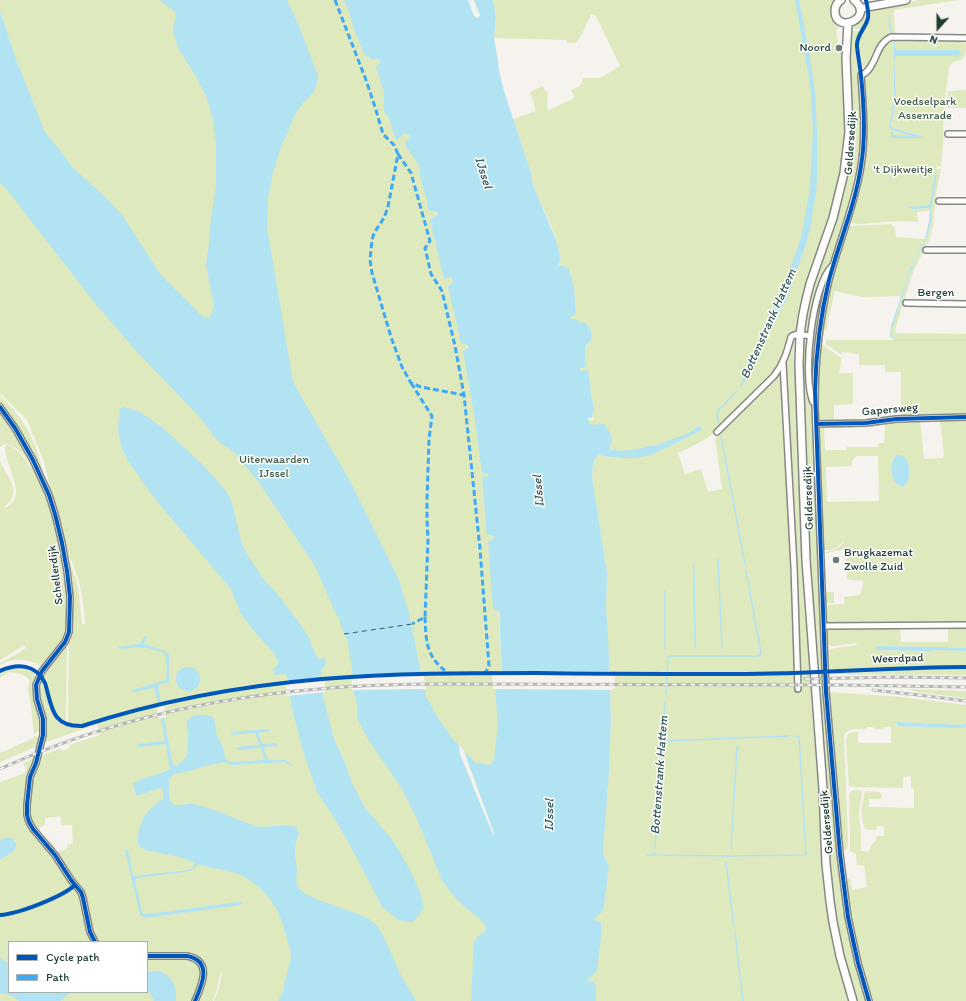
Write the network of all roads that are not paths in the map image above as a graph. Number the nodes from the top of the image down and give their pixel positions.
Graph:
1 (841, 0) edge
2 (854, 0) edge
3 (906, 0) edge
4 (860, 9) junction
5 (848, 23) junction
6 (966, 38) edge
7 (948, 134) dead end
8 (966, 134) edge
9 (939, 201) dead end
10 (966, 201) edge
11 (926, 250) dead end
12 (966, 250) edge
13 (834, 264) junction
14 (906, 303) dead end
15 (966, 304) edge
16 (800, 334) junction
17 (810, 336) junction
18 (783, 363) junction
19 (815, 406) junction
20 (0, 407) edge
21 (966, 417) edge
22 (816, 424) junction
23 (717, 432) dead end
24 (966, 624) edge
25 (824, 626) junction
26 (798, 689) dead end
27 (94, 941) edge
28 (148, 956) edge
29 (195, 1001) edge
30 (854, 1001) edge
31 (869, 1001) edge

1 - 5 main road
2 - 4 main road
3 - 4 main road
4 - 5 main road
5 - 16 main road, Geldersedijk
6 - 13 street, Geldersedijk
7 - 8 street
9 - 10 street
11 - 12 street
13 - 17 street, Geldersedijk
13 - 19 street, Geldersedijk
14 - 15 street, Bergen
16 - 17 street
16 - 18 street, Geldersedijk
16 - 30 main road, Geldersedijk
17 - 19 street, Geldersedijk
18 - 23 street, Geldersedijk
18 - 26 street, Geldersedijk
19 - 22 street, Geldersedijk
20 - 27 street, Schellerdijk
21 - 22 street, Gapersweg
22 - 25 street, Geldersedijk
24 - 25 street
25 - 31 street, Geldersedijk
28 - 29 street

